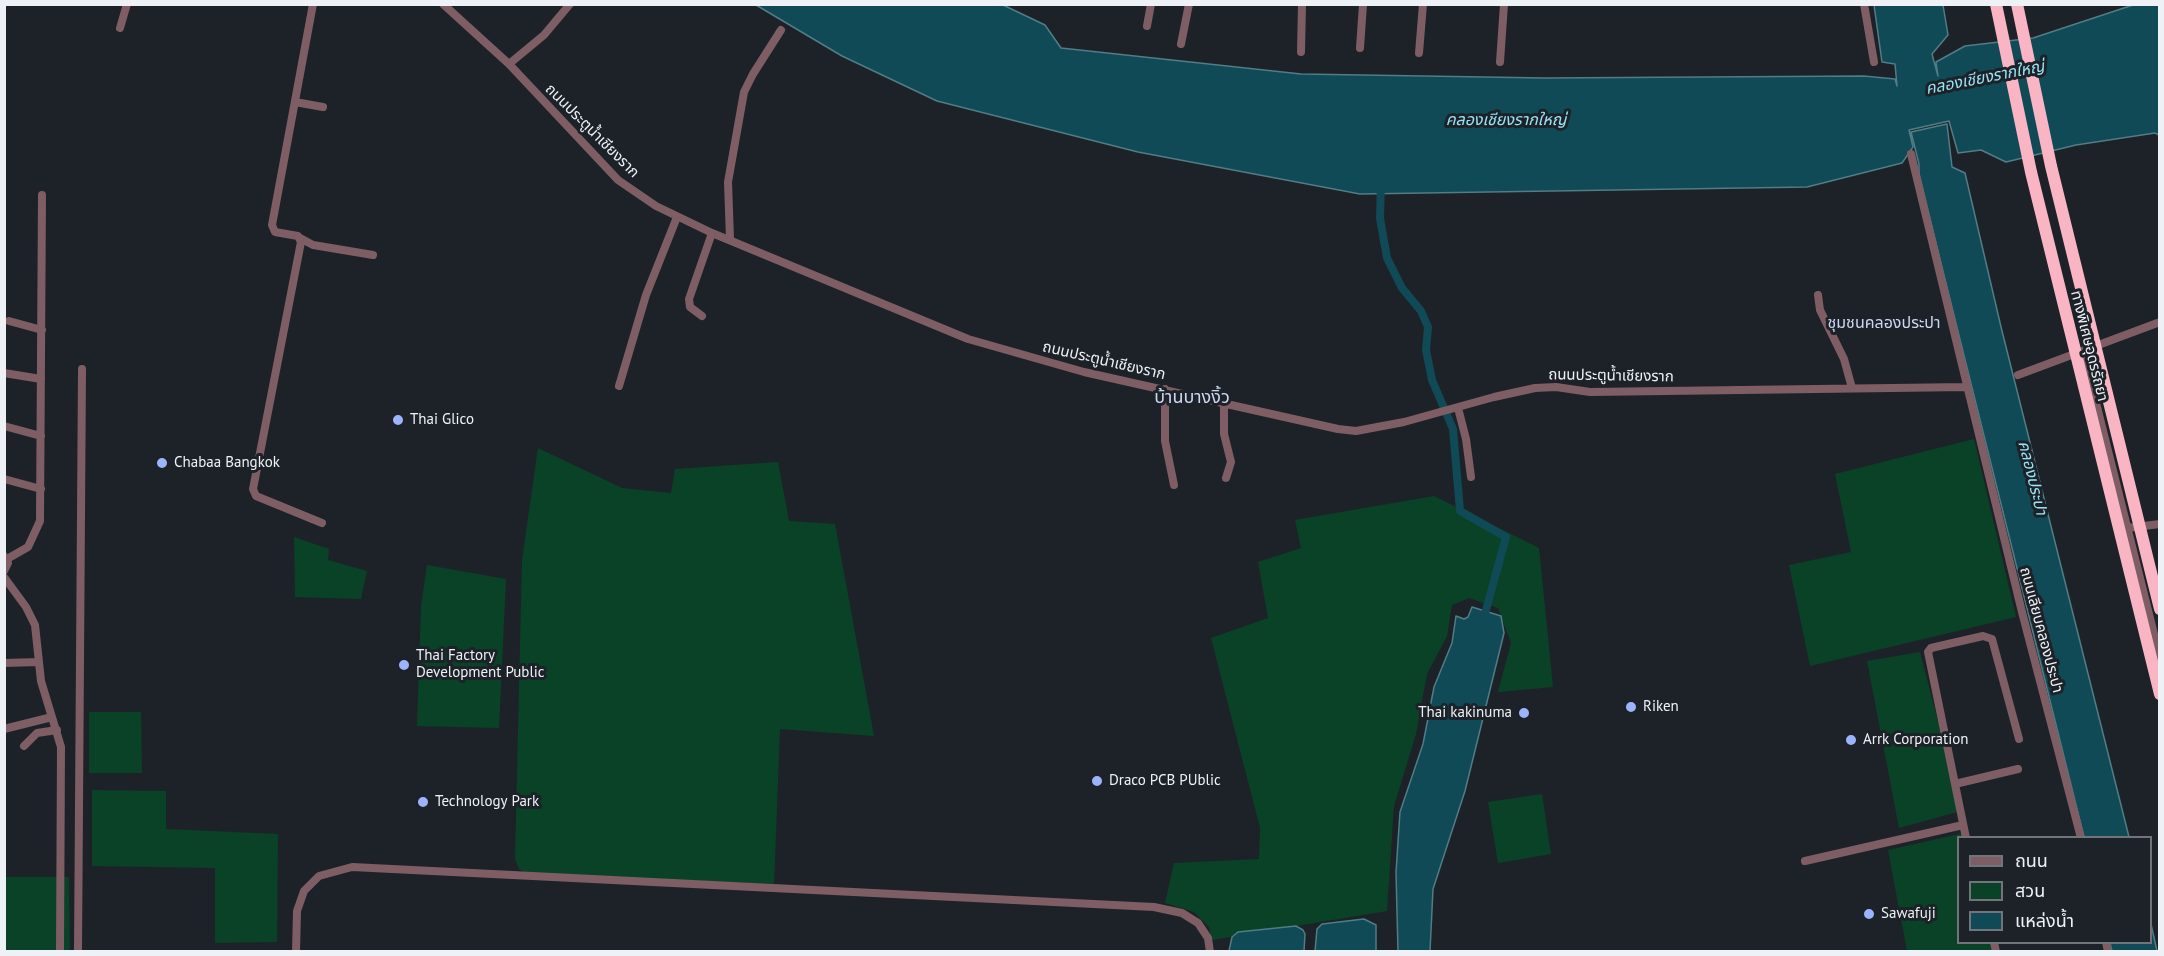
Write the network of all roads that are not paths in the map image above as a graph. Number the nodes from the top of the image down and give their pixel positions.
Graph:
1 (127, 4) edge
2 (312, 4) edge
3 (443, 4) edge
4 (570, 4) edge
5 (1151, 4) edge
6 (1189, 4) edge
7 (1302, 4) edge
8 (1363, 4) edge
9 (1423, 4) edge
10 (1503, 4) edge
11 (1864, 4) edge
12 (1996, 4) edge
13 (2017, 4) edge
14 (1147, 26) dead end
15 (120, 28) dead end
16 (781, 30) dead end
17 (1181, 44) dead end
18 (1360, 48) dead end
19 (1301, 52) dead end
20 (1419, 53) dead end
21 (1500, 62) dead end
22 (1874, 62) dead end
23 (508, 64) junction
24 (295, 102) junction
25 (323, 106) dead end
26 (1911, 153) dead end
27 (42, 195) dead end
28 (677, 217) junction
29 (712, 233) junction
30 (300, 238) junction
31 (730, 239) junction
32 (373, 255) dead end
33 (1818, 295) dead end
34 (702, 316) dead end
35 (9, 321) dead end
36 (2160, 322) edge
37 (42, 330) junction
38 (2083, 351) junction
39 (82, 369) dead end
40 (4, 373) edge
41 (2018, 375) dead end
42 (41, 379) junction
43 (619, 386) dead end
44 (1967, 387) junction
45 (1852, 388) junction
46 (1165, 389) junction
47 (1224, 403) junction
48 (1456, 408) junction
49 (4, 426) edge
50 (41, 436) junction
51 (1471, 477) dead end
52 (1226, 478) dead end
53 (4, 479) edge
54 (1174, 485) dead end
55 (41, 489) junction
56 (322, 523) dead end
57 (2160, 524) edge
58 (2127, 528) junction
59 (6, 557) edge
60 (4, 571) edge
61 (4, 577) edge
62 (2160, 609) edge
63 (2160, 658) edge
64 (39, 662) junction
65 (4, 663) edge
66 (2160, 694) edge
67 (52, 717) junction
68 (4, 729) edge
69 (57, 730) junction
70 (2019, 739) dead end
71 (24, 746) dead end
72 (2018, 769) dead end
73 (1955, 784) junction
74 (1963, 825) junction
75 (1965, 836) edge
76 (2081, 836) edge
77 (1805, 861) dead end
78 (60, 951) edge
79 (78, 951) edge
80 (296, 951) edge
81 (1210, 951) edge

1 - 15 street
2 - 24 street
3 - 23 street, ถนนประตูน้ำเชียงราก
4 - 23 street
5 - 14 street
6 - 17 street
7 - 19 street
8 - 18 street
9 - 20 street
10 - 21 street
11 - 22 street
12 - 66 highway, ทางพิเศษอุดรรัถยา, bridge
13 - 62 highway, ทางพิเศษอุดรรัถยา, bridge
16 - 31 street
23 - 28 street, ถนนประตูน้ำเชียงราก
24 - 25 street
24 - 30 street
26 - 44 street, ถนนเลียบคลองประปา
27 - 37 street
28 - 29 street, ถนนประตูน้ำเชียงราก
28 - 43 street
29 - 31 street, ถนนประตูน้ำเชียงราก
29 - 34 street
30 - 32 street
30 - 56 street
31 - 46 street, ถนนประตูน้ำเชียงราก
33 - 45 street
35 - 37 street
36 - 38 street
37 - 42 street
38 - 41 street
38 - 58 street
39 - 79 street
40 - 42 street
42 - 50 street
44 - 45 street, ถนนประตูน้ำเชียงราก
44 - 76 street, ถนนเลียบคลองประปา
45 - 48 street, ถนนประตูน้ำเชียงราก
46 - 47 street, ถนนประตูน้ำเชียงราก
46 - 54 street
47 - 48 street, ถนนประตูน้ำเชียงราก
47 - 52 street
48 - 51 street
49 - 50 street
50 - 55 street
53 - 55 street
55 - 59 street
57 - 58 street
58 - 63 street
59 - 60 street
61 - 64 street
64 - 65 street
64 - 67 street
67 - 68 street
67 - 69 street
69 - 71 street
69 - 78 street
70 - 73 street
72 - 73 street
73 - 74 street
74 - 75 street
74 - 77 street
80 - 81 street

